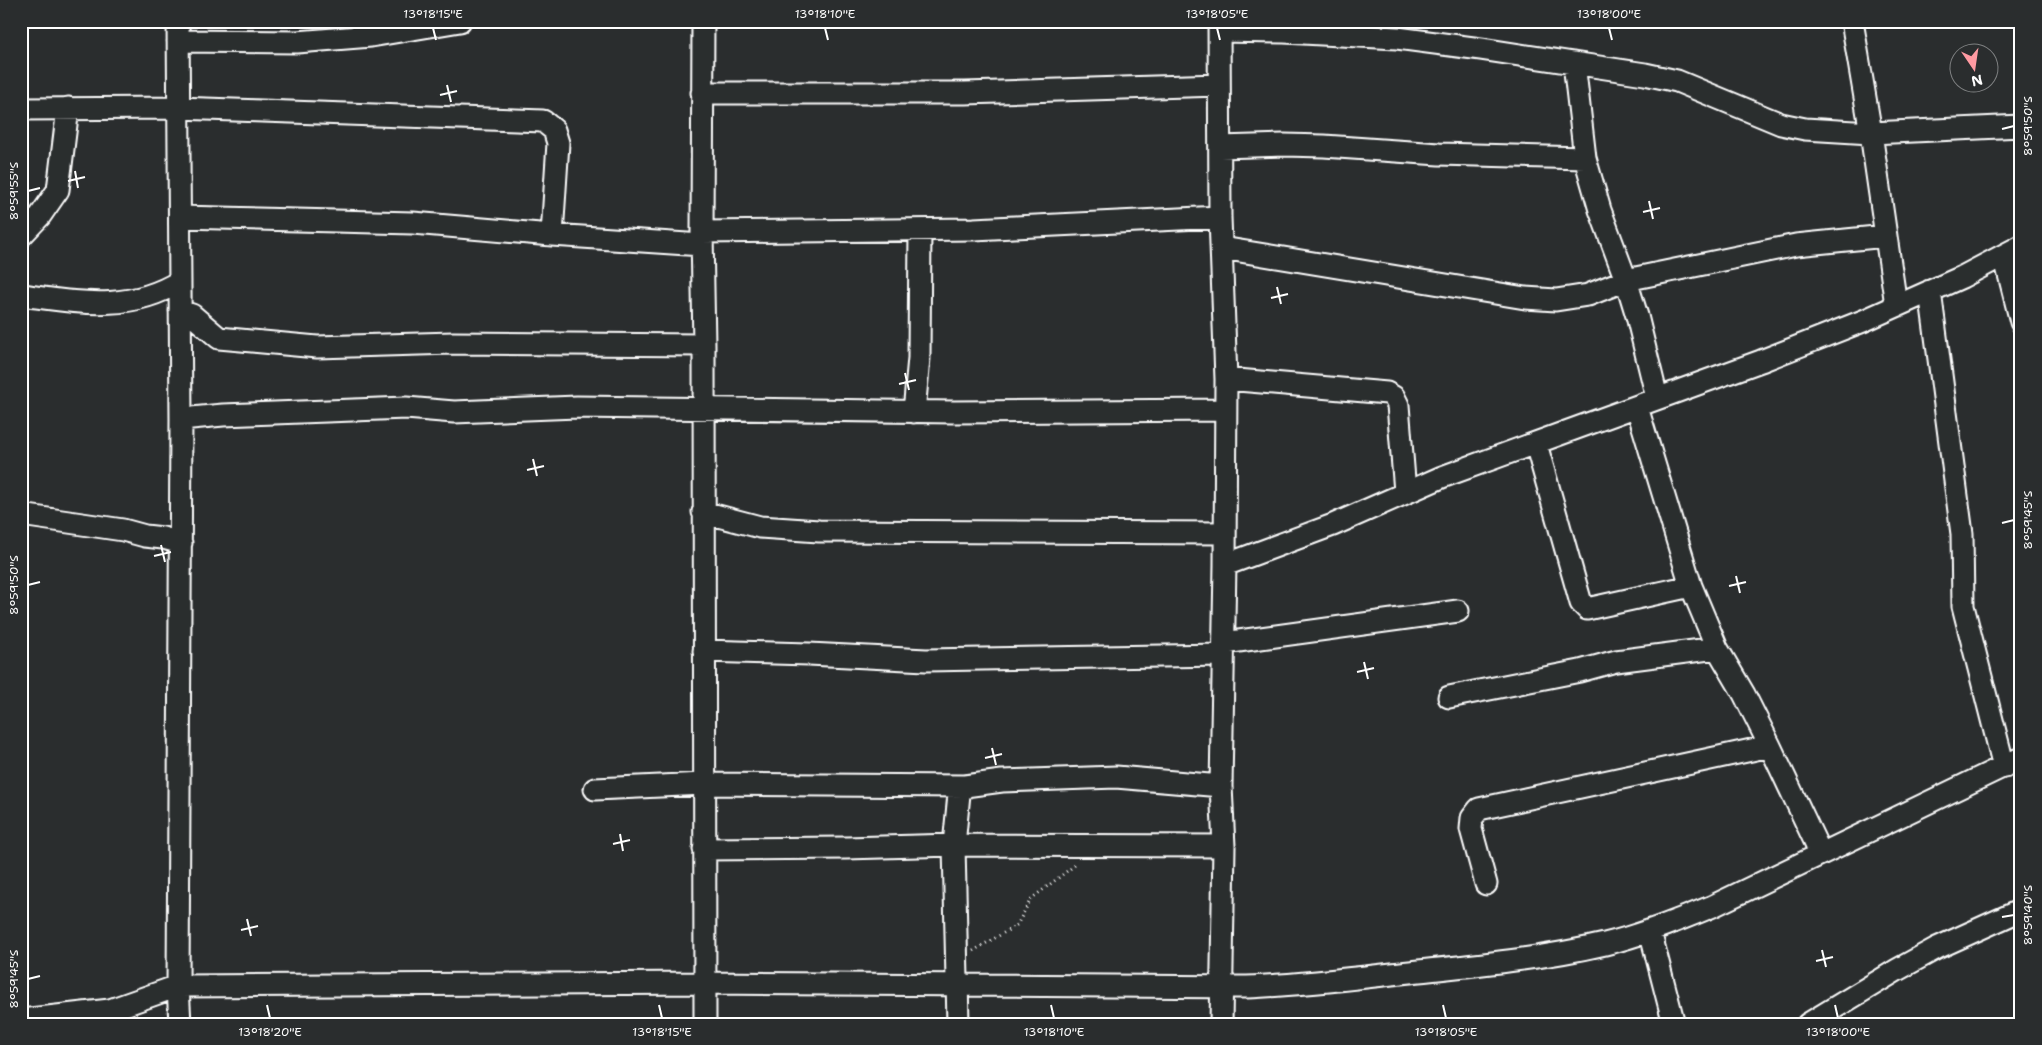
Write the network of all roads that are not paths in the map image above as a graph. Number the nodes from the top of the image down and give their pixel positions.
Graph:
1 (703, 21) edge
2 (1852, 21) edge
3 (455, 22) edge
4 (1219, 26) edge
5 (178, 31) edge
6 (1574, 63) junction
7 (1219, 85) junction
8 (702, 93) junction
9 (68, 108) junction
10 (178, 108) junction
11 (21, 109) edge
12 (2021, 126) edge
13 (1872, 133) junction
14 (1220, 147) junction
15 (1585, 158) junction
16 (180, 217) junction
17 (1220, 217) junction
18 (920, 230) junction
19 (552, 235) junction
20 (21, 236) edge
21 (1886, 236) junction
22 (702, 239) junction
23 (1222, 248) junction
24 (2012, 251) edge
25 (1626, 280) junction
26 (180, 281) junction
27 (1930, 291) junction
28 (21, 295) edge
29 (1896, 305) junction
30 (180, 311) junction
31 (2021, 322) edge
32 (704, 345) junction
33 (1226, 379) junction
34 (1657, 398) junction
35 (1637, 407) junction
36 (703, 409) junction
37 (1226, 410) junction
38 (914, 412) junction
39 (181, 419) junction
40 (1536, 444) junction
41 (1405, 492) junction
42 (703, 512) junction
43 (21, 515) edge
44 (1225, 533) junction
45 (181, 543) junction
46 (1225, 565) junction
47 (1691, 586) junction
48 (1458, 612) dead end
49 (1717, 648) junction
50 (1224, 649) junction
51 (704, 652) junction
52 (1449, 697) dead end
53 (1770, 746) junction
54 (2012, 763) edge
55 (704, 784) junction
56 (965, 786) junction
57 (1220, 786) junction
58 (595, 789) dead end
59 (954, 845) junction
60 (1224, 846) junction
61 (704, 849) junction
62 (1821, 854) junction
63 (1486, 884) dead end
64 (2019, 916) edge
65 (1650, 931) junction
66 (705, 983) junction
67 (956, 983) junction
68 (178, 986) junction
69 (1222, 987) junction
70 (21, 1020) edge
71 (180, 1024) edge
72 (705, 1024) edge
73 (958, 1024) edge
74 (1221, 1024) edge
75 (1674, 1024) edge
76 (1808, 1024) edge

1 - 8 street
2 - 13 street
3 - 5 street
4 - 6 street
4 - 7 street
5 - 10 street
6 - 13 street
6 - 15 street
7 - 8 street
7 - 14 street
8 - 22 street
9 - 10 street
9 - 11 street
9 - 20 street
10 - 16 street
10 - 19 street
12 - 13 street
13 - 21 street
14 - 15 street
14 - 17 street
15 - 25 street
16 - 19 street
16 - 26 street
17 - 18 street
17 - 23 street
18 - 22 street
18 - 38 street
19 - 22 street
21 - 25 street
21 - 29 street
22 - 32 street
23 - 25 street
23 - 33 street
24 - 27 street
24 - 31 street
25 - 34 street
26 - 28 street
26 - 30 street
27 - 29 street
27 - 54 street
29 - 34 street
30 - 32 street
30 - 39 street
32 - 36 street
33 - 37 street
33 - 41 street
34 - 35 street
35 - 40 street
35 - 47 street
36 - 38 street
36 - 39 street
36 - 42 street
37 - 38 street
37 - 44 street
39 - 45 street
40 - 41 street
40 - 47 street
41 - 46 street
42 - 44 street
42 - 51 street
43 - 45 street
44 - 46 street
45 - 68 street
46 - 50 street
47 - 49 street
48 - 50 street
49 - 52 street
49 - 53 street
50 - 51 street
50 - 57 street
51 - 55 street
53 - 62 street
53 - 63 street
54 - 62 street
55 - 56 street
55 - 58 street
55 - 61 street
56 - 57 street
56 - 59 street
57 - 60 street
59 - 60 street
59 - 61 street
59 - 67 street
60 - 69 street
61 - 66 street
62 - 65 street
64 - 76 street
65 - 69 street
65 - 75 street
66 - 67 street
66 - 68 street
66 - 72 street
67 - 69 street
67 - 73 street
68 - 70 street
68 - 71 street
69 - 74 street

